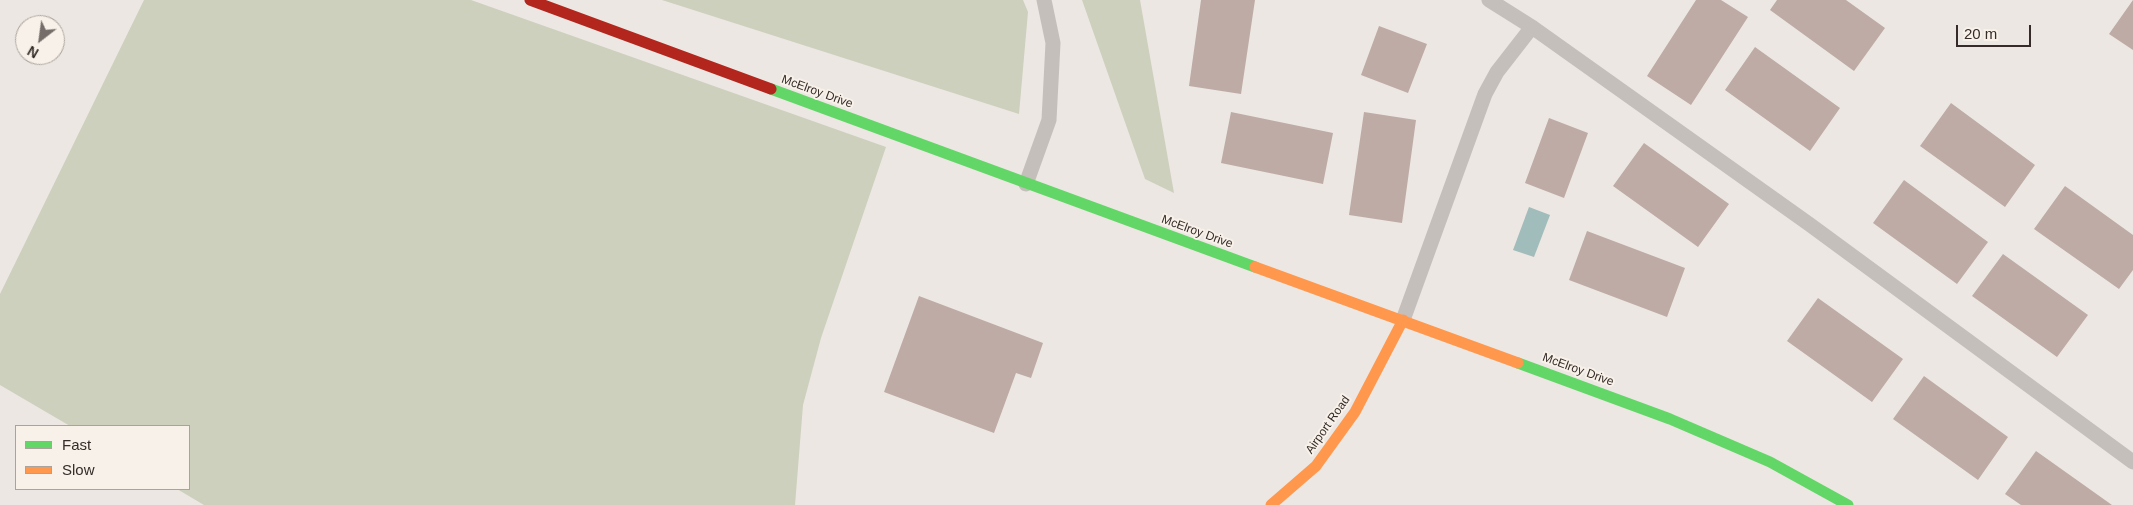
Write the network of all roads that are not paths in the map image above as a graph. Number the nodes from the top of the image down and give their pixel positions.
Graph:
1 (530, 0) edge
2 (1044, 0) edge
3 (1489, 0) edge
4 (1532, 27) junction
5 (1026, 184) junction
6 (1403, 320) junction
7 (2133, 462) edge
8 (1270, 505) edge
9 (1848, 505) edge

1 - 5 street, McElroy Drive
2 - 5 lane
3 - 4 lane
4 - 6 lane
4 - 7 lane
5 - 6 street, McElroy Drive
6 - 8 street, Airport Road
6 - 9 street, McElroy Drive

